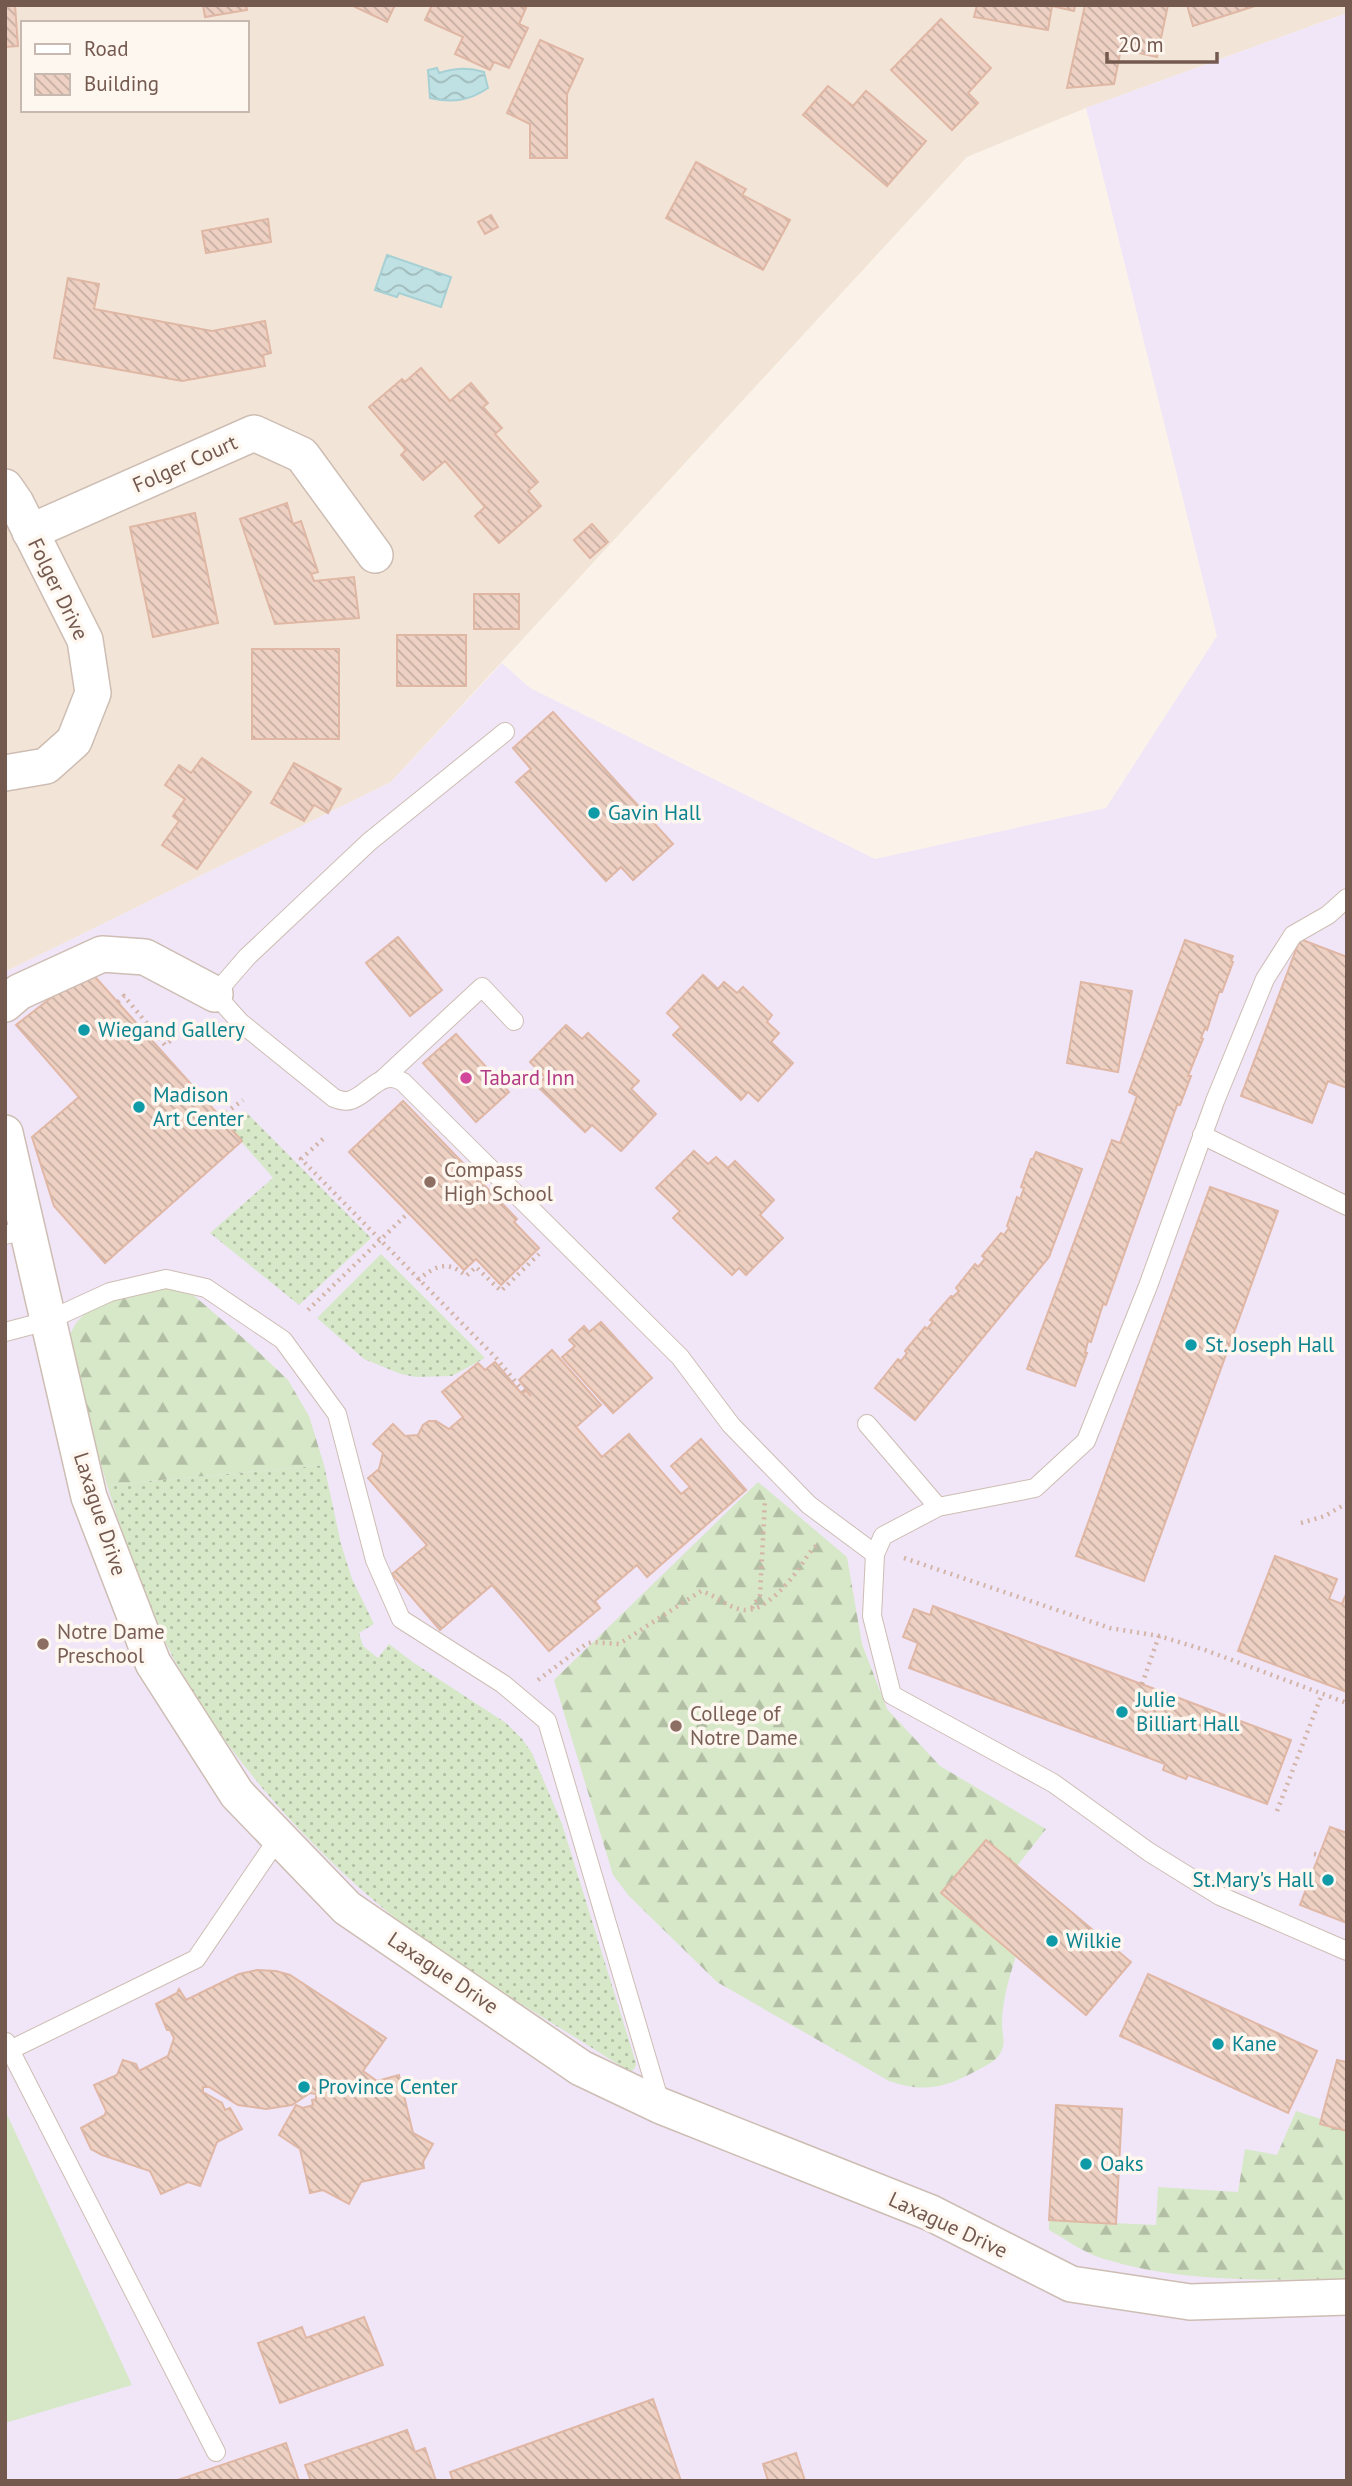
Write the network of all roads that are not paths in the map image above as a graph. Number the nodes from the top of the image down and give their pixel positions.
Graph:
1 (5, 487) edge
2 (30, 532) junction
3 (375, 555) dead end
4 (505, 732) dead end
5 (5, 773) edge
6 (1347, 898) edge
7 (1328, 915) junction
8 (1347, 921) edge
9 (215, 994) junction
10 (5, 1004) edge
11 (514, 1021) dead end
12 (383, 1079) junction
13 (5, 1133) edge
14 (1202, 1135) junction
15 (1347, 1206) edge
16 (16, 1232) edge
17 (47, 1321) junction
18 (5, 1332) edge
19 (867, 1424) dead end
20 (938, 1507) junction
21 (875, 1553) junction
22 (279, 1837) junction
23 (1347, 1951) edge
24 (8, 2046) edge
25 (661, 2106) junction
26 (1347, 2297) edge
27 (216, 2452) dead end

1 - 2 street, Folger Drive
2 - 3 street, Folger Court
2 - 5 street, Folger Drive
4 - 9 lane
6 - 7 lane
7 - 8 lane
7 - 14 lane
9 - 10 street
9 - 12 lane
11 - 12 lane
12 - 21 lane
13 - 16 street, Laxague Drive
14 - 15 lane
14 - 20 lane
16 - 17 street, Laxague Drive
17 - 18 lane
17 - 22 street, Laxague Drive
17 - 25 lane
19 - 20 lane
20 - 21 lane
21 - 23 lane
22 - 24 lane
22 - 25 street, Laxague Drive
24 - 27 lane
25 - 26 street, Laxague Drive

